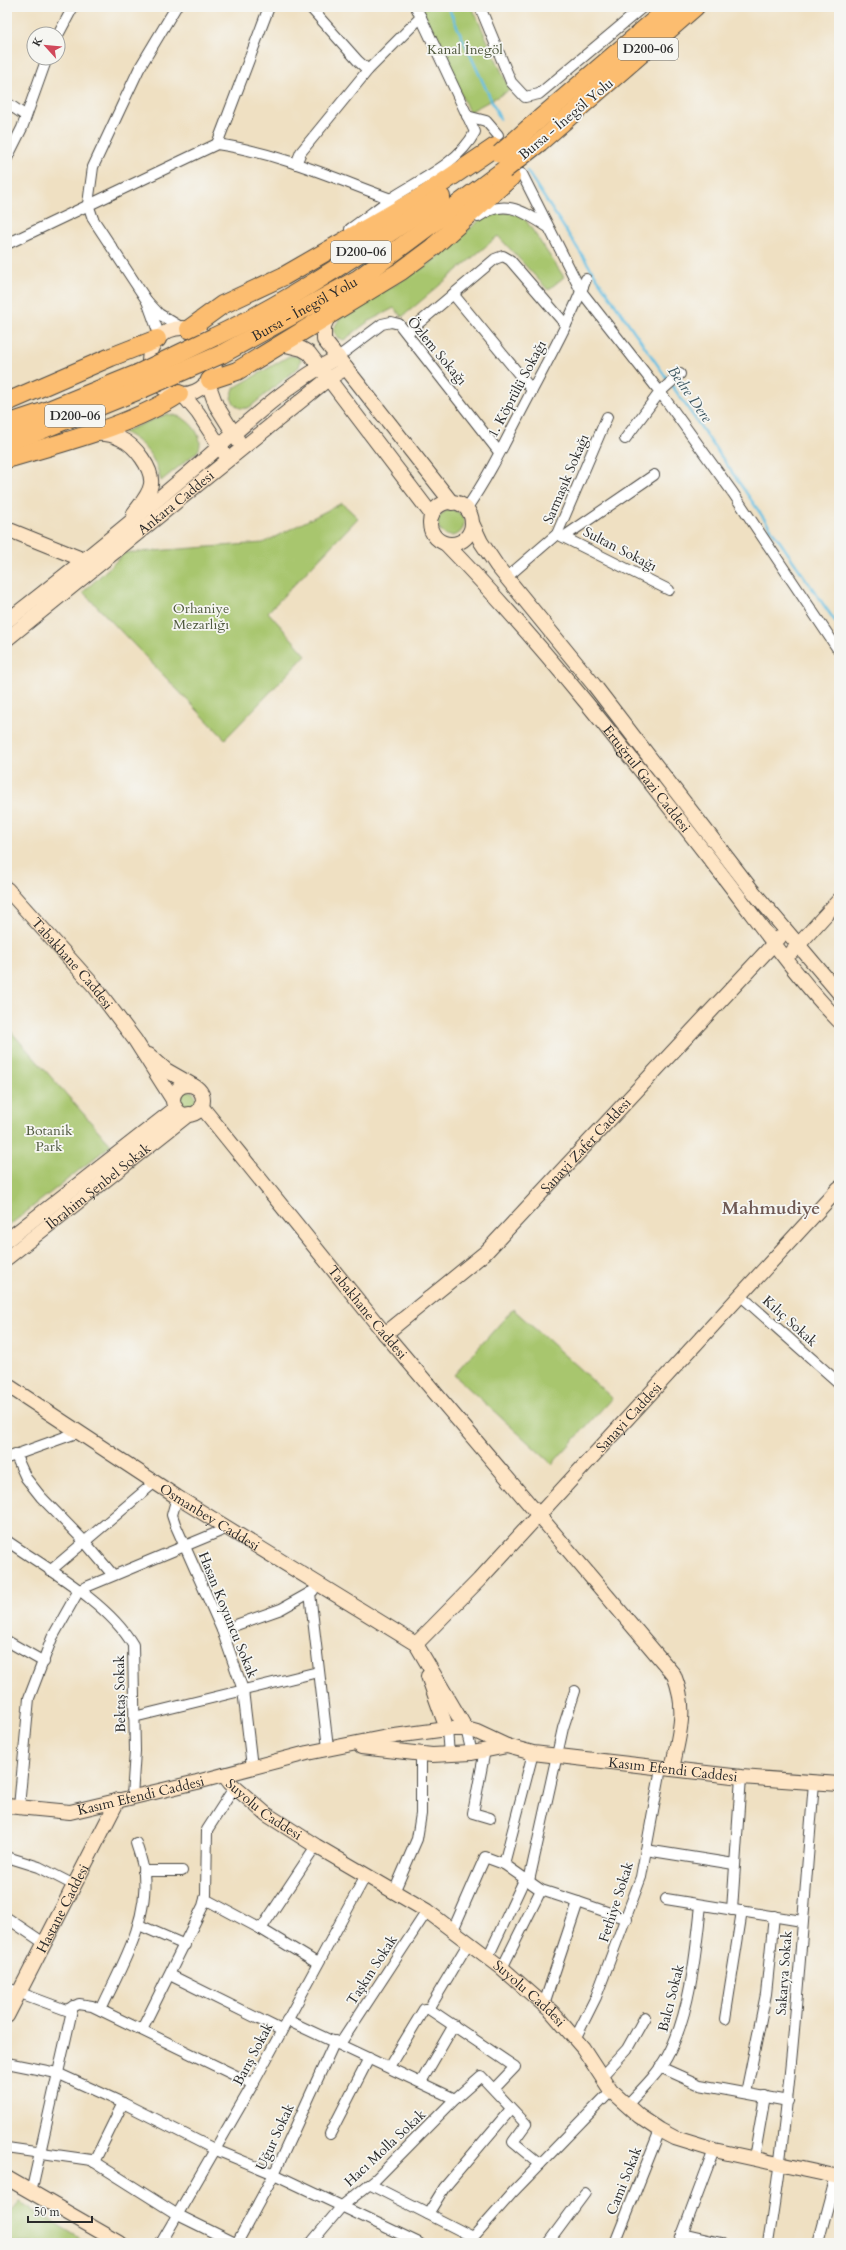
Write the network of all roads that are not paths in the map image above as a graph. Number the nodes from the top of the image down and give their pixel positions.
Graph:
1 (73, 7) edge
2 (176, 7) edge
3 (268, 7) edge
4 (310, 7) edge
5 (416, 7) edge
6 (480, 7) edge
7 (643, 7) edge
8 (695, 7) edge
9 (664, 12) edge
10 (634, 15) junction
11 (421, 17) junction
12 (63, 26) edge
13 (620, 27) junction
14 (624, 47) junction
15 (44, 66) edge
16 (368, 70) junction
17 (7, 103) edge
18 (26, 116) junction
19 (467, 116) junction
20 (217, 144) junction
21 (7, 158) edge
22 (505, 159) junction
23 (296, 164) junction
24 (391, 199) junction
25 (88, 204) junction
26 (549, 228) junction
27 (438, 243) junction
28 (7, 244) edge
29 (297, 268) junction
30 (586, 279) dead end
31 (581, 291) junction
32 (453, 294) junction
33 (147, 301) junction
34 (329, 315) junction
35 (566, 325) junction
36 (186, 329) junction
37 (407, 333) junction
38 (159, 338) junction
39 (282, 344) junction
40 (342, 362) junction
41 (320, 367) junction
42 (680, 374) dead end
43 (328, 379) junction
44 (140, 381) junction
45 (209, 381) junction
46 (532, 390) junction
47 (662, 390) junction
48 (181, 395) junction
49 (11, 400) edge
50 (608, 417) dead end
51 (7, 424) edge
52 (82, 435) junction
53 (234, 435) junction
54 (625, 439) dead end
55 (7, 441) edge
56 (61, 442) junction
57 (220, 447) junction
58 (243, 447) junction
59 (499, 452) junction
60 (7, 459) edge
61 (229, 459) junction
62 (7, 467) edge
63 (654, 475) dead end
64 (452, 502) junction
65 (466, 509) junction
66 (432, 515) junction
67 (472, 523) junction
68 (8, 530) edge
69 (120, 532) junction
70 (561, 535) junction
71 (446, 544) junction
72 (84, 560) junction
73 (506, 578) junction
74 (669, 590) dead end
75 (7, 622) edge
76 (7, 639) edge
77 (839, 651) edge
78 (7, 889) edge
79 (839, 900) edge
80 (786, 932) junction
81 (773, 943) junction
82 (799, 946) junction
83 (784, 958) junction
84 (839, 993) edge
85 (839, 1021) edge
86 (135, 1040) junction
87 (194, 1086) junction
88 (174, 1104) junction
89 (201, 1106) junction
90 (189, 1114) junction
91 (839, 1188) edge
92 (53, 1213) junction
93 (7, 1240) edge
94 (7, 1258) edge
95 (740, 1295) junction
96 (385, 1334) junction
97 (839, 1383) edge
98 (7, 1385) edge
99 (79, 1432) junction
100 (11, 1456) edge
101 (155, 1482) junction
102 (177, 1497) junction
103 (539, 1515) junction
104 (228, 1528) junction
105 (7, 1541) edge
106 (84, 1541) junction
107 (185, 1546) junction
108 (50, 1571) junction
109 (113, 1575) junction
110 (315, 1589) junction
111 (79, 1590) junction
112 (222, 1630) junction
113 (7, 1641) edge
114 (416, 1644) junction
115 (44, 1662) junction
116 (318, 1672) junction
117 (243, 1690) junction
118 (575, 1691) dead end
119 (134, 1717) junction
120 (447, 1729) junction
121 (466, 1729) junction
122 (343, 1745) junction
123 (507, 1746) junction
124 (328, 1748) junction
125 (478, 1752) junction
126 (533, 1752) junction
127 (422, 1754) junction
128 (449, 1755) junction
129 (557, 1755) junction
130 (252, 1767) junction
131 (666, 1768) junction
132 (224, 1775) junction
133 (741, 1777) junction
134 (814, 1783) junction
135 (839, 1784) edge
136 (234, 1788) junction
137 (132, 1796) junction
138 (118, 1800) junction
139 (13, 1807) edge
140 (490, 1818) dead end
141 (136, 1843) dead end
142 (316, 1846) junction
143 (646, 1850) junction
144 (7, 1857) edge
145 (504, 1864) junction
146 (734, 1864) junction
147 (143, 1871) junction
148 (182, 1871) dead end
149 (366, 1875) junction
150 (527, 1880) junction
151 (74, 1885) junction
152 (541, 1890) junction
153 (394, 1892) junction
154 (205, 1899) junction
155 (666, 1899) dead end
156 (578, 1902) junction
157 (701, 1905) junction
158 (732, 1910) junction
159 (427, 1912) junction
160 (742, 1912) junction
161 (774, 1916) junction
162 (7, 1918) edge
163 (626, 1919) junction
164 (802, 1921) junction
165 (139, 1925) junction
166 (261, 1930) junction
167 (452, 1930) junction
168 (469, 1942) junction
169 (44, 1943) junction
170 (185, 1945) junction
171 (488, 1957) junction
172 (317, 1963) junction
173 (502, 1968) junction
174 (170, 1974) junction
175 (13, 1991) edge
176 (544, 2004) junction
177 (73, 2006) junction
178 (429, 2009) junction
179 (101, 2010) junction
180 (7, 2016) edge
181 (645, 2017) dead end
182 (725, 2019) dead end
183 (288, 2020) junction
184 (454, 2025) junction
185 (142, 2030) junction
186 (282, 2030) junction
187 (575, 2039) junction
188 (338, 2043) junction
189 (369, 2058) junction
190 (7, 2064) edge
191 (388, 2067) junction
192 (660, 2067) junction
193 (57, 2073) junction
194 (602, 2076) junction
195 (421, 2082) junction
196 (253, 2084) junction
197 (494, 2089) junction
198 (612, 2091) junction
199 (746, 2093) junction
200 (765, 2096) junction
201 (455, 2099) junction
202 (788, 2101) junction
203 (123, 2103) junction
204 (626, 2106) junction
205 (510, 2109) junction
206 (660, 2130) junction
207 (330, 2134) dead end
208 (7, 2148) edge
209 (216, 2150) junction
210 (714, 2150) junction
211 (41, 2152) junction
212 (754, 2159) junction
213 (94, 2162) junction
214 (540, 2164) junction
215 (781, 2165) junction
216 (274, 2174) junction
217 (838, 2176) edge
218 (7, 2178) edge
219 (369, 2184) junction
220 (7, 2189) edge
221 (30, 2192) junction
222 (585, 2193) dead end
223 (342, 2206) junction
224 (428, 2214) junction
225 (178, 2215) junction
226 (680, 2238) edge
227 (471, 2240) edge
228 (120, 2243) edge
229 (161, 2243) edge
230 (236, 2243) edge
231 (311, 2243) edge
232 (419, 2243) edge
233 (548, 2243) edge
234 (615, 2243) edge
235 (721, 2243) edge
236 (768, 2243) edge
237 (818, 2243) edge

1 - 12 street
2 - 25 street
3 - 20 street
4 - 16 street
5 - 11 street
6 - 13 street
7 - 10 street
8 - 22 highway, Bursa - İnegöl Yolu / D200-06, bridge
9 - 10 street
9 - 14 highway, Bursa - İnegöl Yolu / D200-06
10 - 13 street
11 - 16 street
11 - 19 street
13 - 14 street
14 - 22 highway, Bursa - İnegöl Yolu / D200-06, bridge
15 - 18 street
16 - 23 street
17 - 18 street
18 - 21 street
19 - 22 street
19 - 24 street
20 - 23 street
20 - 25 street
22 - 26 street
22 - 27 highway
22 - 29 highway
22 - 44 highway, Bursa - İnegöl Yolu / D200-06, bridge
22 - 44 highway, Bursa - İnegöl Yolu / D200-06, bridge
23 - 24 street
24 - 29 street
25 - 28 street
25 - 33 street
26 - 27 street
26 - 31 street
27 - 34 highway
29 - 36 highway
30 - 31 street, 1. Köprülü Sokağı
31 - 35 street, 1. Köprülü Sokağı
31 - 47 street
32 - 35 street
32 - 37 street
32 - 46 street
33 - 36 street
33 - 38 street
34 - 39 highway
34 - 40 street
35 - 46 street, 1. Köprülü Sokağı
36 - 38 street
36 - 45 street
37 - 40 street, Özlem Sokağı
37 - 59 street, Özlem Sokağı
38 - 48 street
38 - 49 highway
39 - 41 street
39 - 45 highway
40 - 41 street, Ankara Caddesi
40 - 43 street, Ankara Caddesi
40 - 64 street
41 - 43 street
41 - 53 street, Ankara Caddesi
42 - 47 street
43 - 58 street, Ankara Caddesi
43 - 66 street
44 - 51 highway, Bursa - İnegöl Yolu / D200-06
44 - 55 highway, Bursa - İnegöl Yolu / D200-06
45 - 48 street
45 - 53 street
46 - 59 street, 1. Köprülü Sokağı
47 - 54 street
47 - 77 street
48 - 52 highway
48 - 57 street
50 - 70 street, Sarmaşık Sokağı
52 - 56 highway
52 - 69 street
53 - 57 street, Ankara Caddesi
53 - 58 street
56 - 60 highway
56 - 62 street
57 - 61 street
57 - 69 street, Ankara Caddesi
58 - 61 street, Ankara Caddesi
59 - 65 street, 1. Köprülü Sokağı
61 - 76 street, Ankara Caddesi
63 - 70 street
64 - 65 street
64 - 66 street
65 - 67 street
66 - 71 street
67 - 71 street
67 - 73 street, Ertuğrul Gazi Caddesi
68 - 72 street
69 - 72 street, Ankara Caddesi
70 - 73 street, Sarmaşık Sokağı
70 - 74 street, Sultan Sokağı
71 - 81 street, Ertuğrul Gazi Caddesi
72 - 75 street, Ankara Caddesi
73 - 80 street, Ertuğrul Gazi Caddesi
78 - 86 street, Tabakhane Caddesi
79 - 82 street
80 - 81 street, Sanayi Zafer Caddesi
80 - 82 street, Ertuğrul Gazi Caddesi
81 - 83 street, Ertuğrul Gazi Caddesi
81 - 96 street, Sanayi Zafer Caddesi
82 - 83 street
82 - 84 street, Ertuğrul Gazi Caddesi
83 - 85 street, Ertuğrul Gazi Caddesi
86 - 87 street
86 - 88 street
87 - 88 street
87 - 89 street
88 - 90 street
88 - 92 street, İbrahim Şenbel Sokak
89 - 90 street
89 - 96 street, Tabakhane Caddesi
90 - 92 street, İbrahim Şenbel Sokak
91 - 95 street, Sanayi Caddesi
92 - 93 street, İbrahim Şenbel Sokak
92 - 94 street, İbrahim Şenbel Sokak
95 - 97 street, Kılıç Sokak
95 - 103 street, Sanayi Caddesi
96 - 103 street, Tabakhane Caddesi
98 - 99 street, Osmanbey Caddesi
99 - 100 street
99 - 101 street, Osmanbey Caddesi
100 - 106 street
101 - 102 street, Osmanbey Caddesi
101 - 106 street
102 - 104 street, Osmanbey Caddesi
102 - 107 street, Hasan Koyuncu Sokak
103 - 114 street, Sanayi Caddesi
103 - 131 street, Tabakhane Caddesi
104 - 107 street
104 - 110 street, Osmanbey Caddesi
105 - 108 street, Bektaş Sokak
106 - 108 street
106 - 109 street
107 - 109 street
107 - 112 street, Hasan Koyuncu Sokak
108 - 111 street, Bektaş Sokak
109 - 111 street
110 - 112 street
110 - 114 street, Osmanbey Caddesi
110 - 116 street
111 - 115 street
111 - 119 street, Bektaş Sokak
112 - 117 street, Hasan Koyuncu Sokak
113 - 115 street
114 - 120 street
114 - 121 street, Osmanbey Caddesi
115 - 139 street
116 - 117 street
116 - 124 street
117 - 119 street
117 - 130 street, Hasan Koyuncu Sokak
118 - 129 street
119 - 137 street, Bektaş Sokak
120 - 121 street, Kasım Efendi Caddesi
120 - 122 street, Kasım Efendi Caddesi
120 - 128 street
121 - 123 street, Kasım Efendi Caddesi
121 - 125 street
122 - 124 street, Kasım Efendi Caddesi
122 - 127 street, Kasım Efendi Caddesi
123 - 125 street, Kasım Efendi Caddesi
123 - 126 street, Kasım Efendi Caddesi
124 - 130 street, Kasım Efendi Caddesi
125 - 128 street, Kasım Efendi Caddesi
125 - 140 street
126 - 129 street, Kasım Efendi Caddesi
126 - 145 street
127 - 128 street, Kasım Efendi Caddesi
127 - 153 street
129 - 131 street, Kasım Efendi Caddesi
129 - 150 street
130 - 132 street, Kasım Efendi Caddesi
131 - 133 street, Kasım Efendi Caddesi
131 - 143 street, Fethiye Sokak
132 - 136 street, Suyolu Caddesi
132 - 137 street, Kasım Efendi Caddesi
133 - 134 street, Kasım Efendi Caddesi
133 - 146 street
134 - 135 street, Kasım Efendi Caddesi
134 - 164 street, Sakarya Sokak
136 - 142 street, Suyolu Caddesi
136 - 154 street
137 - 138 street, Kasım Efendi Caddesi
138 - 139 street, Kasım Efendi Caddesi
138 - 151 street, Hastane Caddesi
141 - 147 street
142 - 149 street, Suyolu Caddesi
142 - 166 street
143 - 146 street
143 - 163 street, Fethiye Sokak
144 - 151 street
145 - 150 street
145 - 167 street
146 - 158 street
147 - 148 street
147 - 165 street
149 - 153 street, Suyolu Caddesi
149 - 172 street, Barış Sokak
150 - 152 street
150 - 171 street
151 - 169 street, Hastane Caddesi
152 - 156 street
152 - 173 street
153 - 159 street, Suyolu Caddesi
154 - 166 street
154 - 170 street
155 - 157 street
156 - 163 street
156 - 176 street
157 - 158 street
157 - 192 street, Balcı Sokak
158 - 160 street
159 - 167 street, Suyolu Caddesi
159 - 188 street, Taşkın Sokak
160 - 161 street
160 - 182 street
161 - 164 street
161 - 199 street
162 - 169 street
163 - 187 street, Fethiye Sokak
164 - 202 street, Sakarya Sokak
165 - 170 street
165 - 179 street
166 - 172 street
167 - 168 street, Suyolu Caddesi
168 - 171 street, Suyolu Caddesi
168 - 178 street
169 - 175 street, Hastane Caddesi
170 - 174 street
171 - 173 street, Suyolu Caddesi
172 - 183 street, Barış Sokak
173 - 176 street, Suyolu Caddesi
174 - 185 street
174 - 186 street
175 - 177 street
175 - 180 street, Hastane Caddesi
176 - 187 street, Suyolu Caddesi
177 - 179 street
177 - 193 street
178 - 184 street
178 - 191 street
179 - 185 street
181 - 194 street
183 - 186 street, Barış Sokak
183 - 188 street
184 - 195 street
184 - 197 street
185 - 196 street
186 - 196 street, Barış Sokak
187 - 194 street, Suyolu Caddesi
188 - 189 street
188 - 216 street, Uğur Sokak
189 - 191 street
189 - 207 street
190 - 193 street
191 - 195 street
192 - 199 street
192 - 204 street, Balcı Sokak
193 - 203 street
193 - 211 street
194 - 198 street, Suyolu Caddesi
195 - 201 street
196 - 209 street, Barış Sokak
197 - 201 street, Hacı Molla Sokak
197 - 205 street
198 - 204 street, Suyolu Caddesi
198 - 214 street
199 - 200 street
200 - 202 street
200 - 212 street
201 - 219 street, Hacı Molla Sokak
202 - 215 street, Sakarya Sokak
203 - 209 street
203 - 213 street
204 - 206 street, Suyolu Caddesi
205 - 214 street
205 - 224 street
206 - 210 street, Suyolu Caddesi
206 - 234 street, Cami Sokak
208 - 211 street
209 - 216 street
209 - 225 street, Barış Sokak
210 - 212 street, Suyolu Caddesi
210 - 226 street
211 - 213 street
211 - 221 street
212 - 215 street, Suyolu Caddesi
213 - 225 street
214 - 227 street
215 - 217 street, Suyolu Caddesi
215 - 236 street, Sakarya Sokak
216 - 223 street
216 - 230 street, Uğur Sokak
217 - 237 street
218 - 221 street
219 - 223 street, Hacı Molla Sokak
219 - 224 street
220 - 221 street
221 - 228 street
222 - 233 street
223 - 231 street, Hacı Molla Sokak
223 - 232 street
224 - 227 street
225 - 229 street, Barış Sokak
225 - 230 street
226 - 235 street

